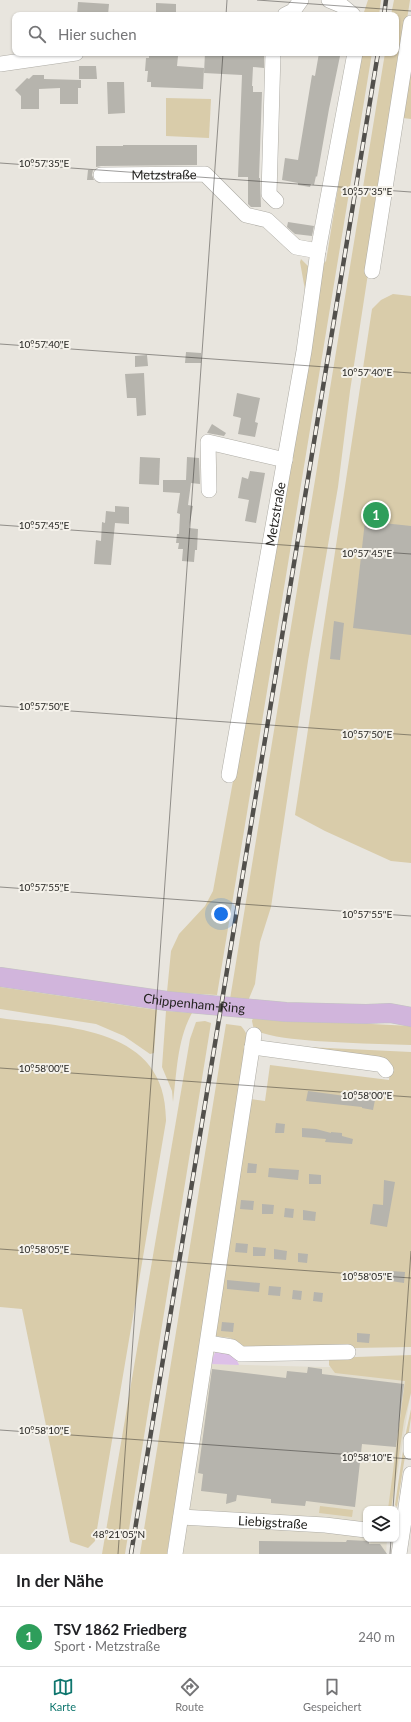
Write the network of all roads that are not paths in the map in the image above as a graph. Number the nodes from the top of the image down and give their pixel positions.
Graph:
1 (301, 0) edge
2 (329, 0) edge
3 (290, 12) edge
4 (350, 12) edge
5 (411, 23) edge
6 (55, 56) edge
7 (273, 56) edge
8 (354, 56) edge
9 (0, 64) edge
10 (101, 175) dead end
11 (276, 201) dead end
12 (318, 251) junction
13 (372, 271) dead end
14 (285, 460) junction
15 (209, 490) dead end
16 (230, 775) dead end
17 (0, 977) edge
18 (411, 1007) edge
19 (390, 1013) junction
20 (411, 1017) edge
21 (386, 1070) dead end
22 (208, 1343) junction
23 (348, 1352) dead end
24 (411, 1440) edge
25 (411, 1452) edge
26 (411, 1474) edge
27 (180, 1517) junction
28 (363, 1530) edge
29 (403, 1535) edge
30 (175, 1554) edge
31 (399, 1554) edge

1 - 3 street
2 - 4 street
5 - 13 street
6 - 9 street
7 - 11 street
8 - 12 street, Metzstraße
10 - 12 street, Metzstraße
12 - 14 street, Metzstraße
14 - 15 street
14 - 16 street, Metzstraße
17 - 19 main road, Chippenham-Ring
18 - 19 main road, Chippenham-Ring
19 - 20 main road, Chippenham-Ring
21 - 22 street
22 - 23 street
22 - 27 street
24 - 25 street
26 - 29 street
27 - 28 street, Liebigstraße
27 - 30 street
29 - 31 street

